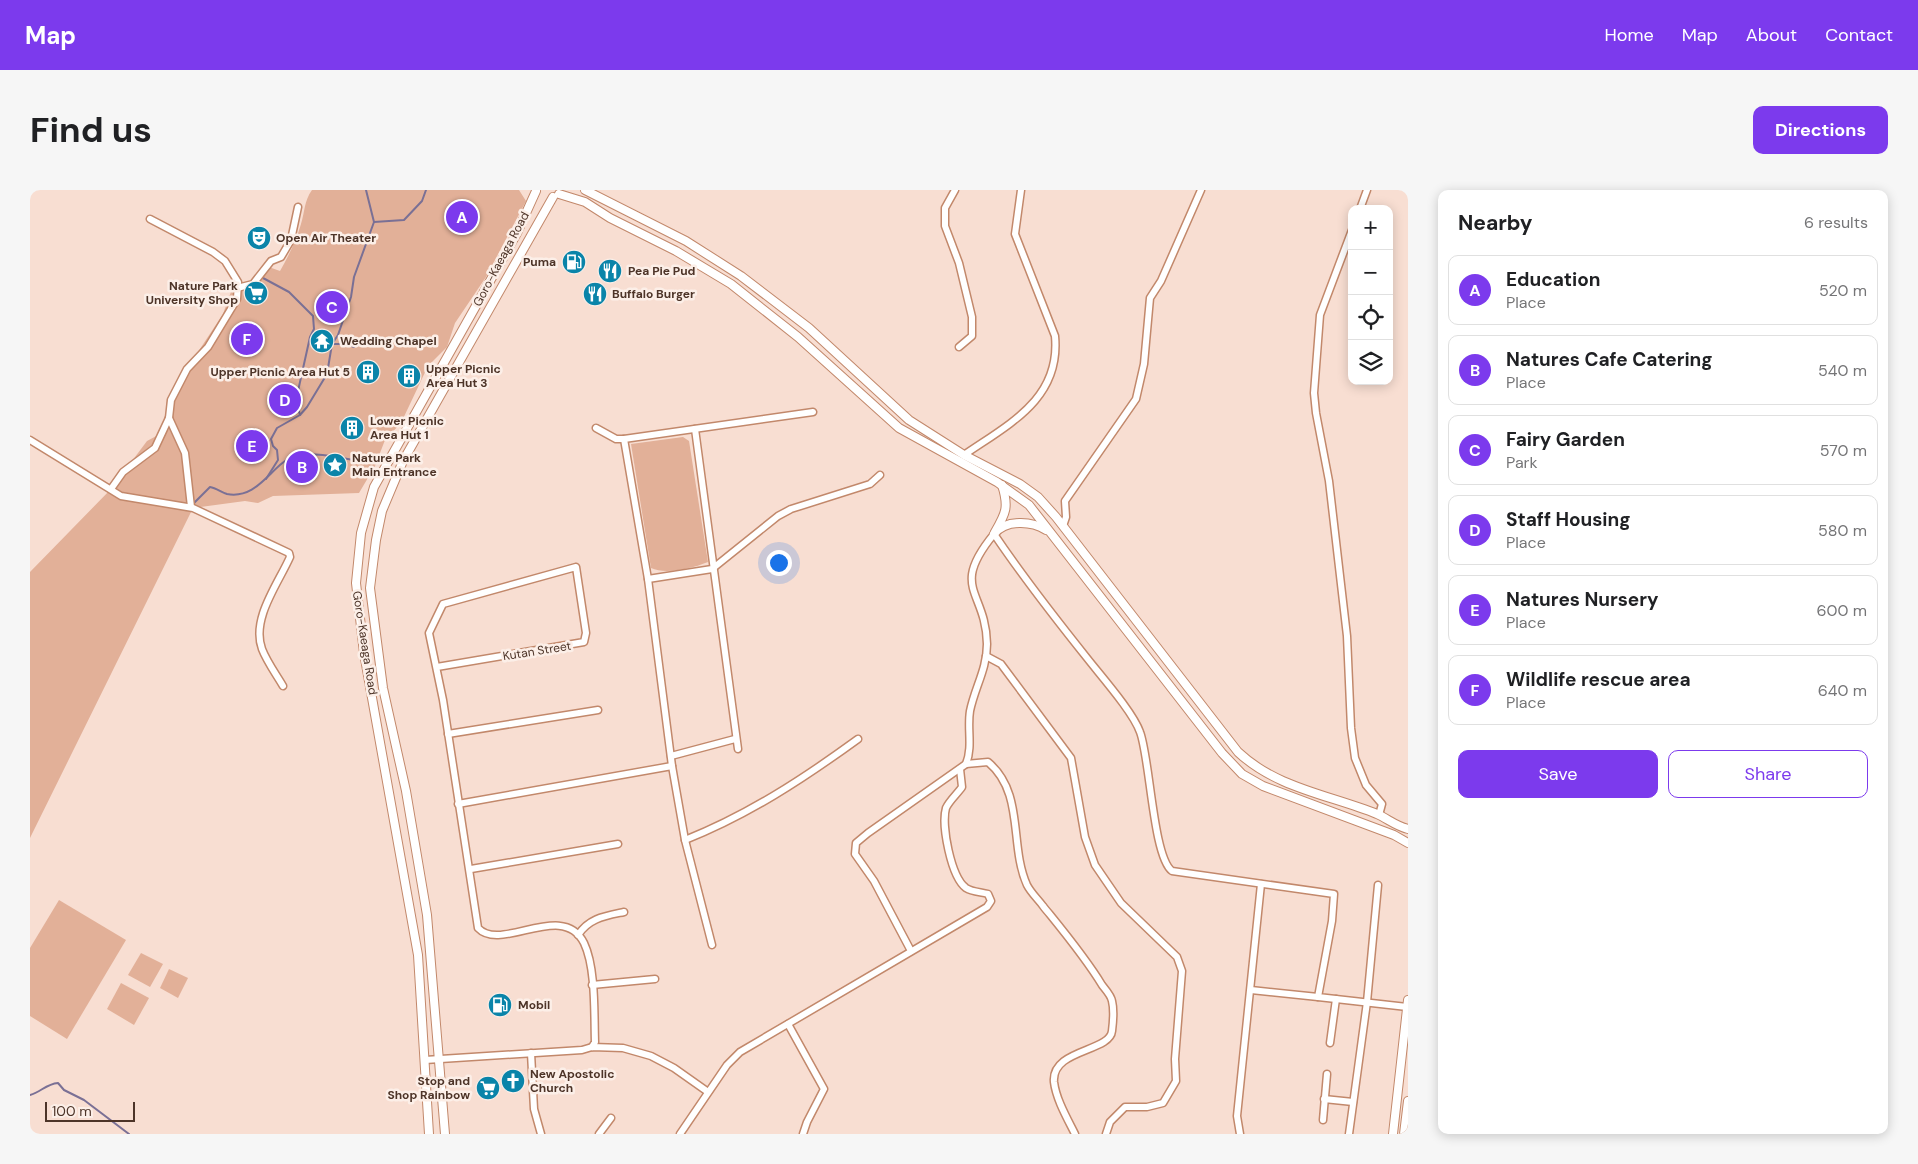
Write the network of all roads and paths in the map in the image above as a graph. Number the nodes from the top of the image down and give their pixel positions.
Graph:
1 (585, 190) edge
2 (954, 190) edge
3 (1021, 190) edge
4 (1201, 190) edge
5 (1367, 190) edge
6 (536, 191) edge
7 (558, 194) edge
8 (1361, 205) edge
9 (298, 207) dead end
10 (150, 219) dead end
11 (1348, 241) edge
12 (238, 288) junction
13 (959, 347) dead end
14 (813, 412) dead end
15 (169, 418) junction
16 (596, 428) dead end
17 (696, 429) junction
18 (624, 439) junction
19 (30, 440) edge
20 (964, 455) junction
21 (880, 475) dead end
22 (1002, 486) junction
23 (111, 489) junction
24 (191, 507) junction
25 (1063, 526) junction
26 (994, 534) junction
27 (1052, 534) junction
28 (712, 569) junction
29 (648, 579) junction
30 (986, 656) junction
31 (437, 667) junction
32 (283, 686) dead end
33 (598, 710) dead end
34 (448, 734) junction
35 (735, 739) junction
36 (858, 739) dead end
37 (738, 749) dead end
38 (671, 756) junction
39 (966, 764) junction
40 (672, 766) junction
41 (960, 769) junction
42 (458, 804) junction
43 (1379, 815) junction
44 (1408, 829) edge
45 (684, 840) junction
46 (1408, 843) edge
47 (618, 844) dead end
48 (471, 869) junction
49 (1261, 884) junction
50 (1378, 885) dead end
51 (624, 912) dead end
52 (578, 935) junction
53 (712, 946) dead end
54 (911, 951) junction
55 (655, 979) dead end
56 (592, 985) junction
57 (1251, 990) junction
58 (1318, 997) junction
59 (1336, 999) junction
60 (1367, 1002) junction
61 (1408, 1003) edge
62 (788, 1024) junction
63 (1330, 1043) dead end
64 (592, 1047) junction
65 (531, 1053) junction
66 (440, 1058) junction
67 (425, 1060) junction
68 (1327, 1074) dead end
69 (708, 1092) junction
70 (1324, 1099) junction
71 (1408, 1101) edge
72 (1353, 1102) junction
73 (611, 1118) dead end
74 (1323, 1120) dead end
75 (429, 1134) edge
76 (445, 1134) edge
77 (541, 1134) edge
78 (599, 1134) edge
79 (680, 1134) edge
80 (803, 1134) edge
81 (1075, 1134) edge
82 (1106, 1134) edge
83 (1240, 1134) edge
84 (1349, 1134) edge
85 (1393, 1134) edge
86 (1404, 1134) edge

1 - 20 main road
2 - 13 street
3 - 20 street
4 - 25 street
5 - 8 street
6 - 7 main road
6 - 67 main road, Goro-Kaeaga Road
7 - 22 main road
7 - 66 main road, Goro-Kaeaga Road
9 - 12 street
10 - 12 street
11 - 43 street
12 - 15 street
14 - 17 street
15 - 23 street
15 - 24 street
16 - 18 street
17 - 18 street
17 - 28 street
18 - 29 street
19 - 23 street
20 - 25 main road
21 - 28 street
22 - 26 main road
22 - 27 main road
23 - 24 street
24 - 32 street
25 - 43 main road
26 - 27 main road
26 - 30 street
26 - 49 street
27 - 46 main road
28 - 29 street
28 - 35 street
29 - 38 street
30 - 39 street
30 - 82 street
31 - 31 street, Kutan Street
31 - 34 street
33 - 34 street
34 - 42 street
35 - 37 street
35 - 38 street
36 - 45 street
38 - 40 street
39 - 41 street
39 - 81 street
40 - 42 street
40 - 45 street
41 - 54 street
41 - 54 street
42 - 48 street
43 - 44 main road
45 - 53 street
47 - 48 street
48 - 52 street
49 - 57 street
49 - 58 street
50 - 60 street
51 - 52 street
52 - 56 street
54 - 62 street
55 - 56 street
56 - 64 street
57 - 58 street
57 - 83 street
58 - 59 street
59 - 60 street
59 - 63 street
60 - 61 street
60 - 72 street
61 - 85 main road
62 - 69 street
62 - 80 street
64 - 65 street
64 - 69 street
65 - 66 street
65 - 77 street
66 - 67 street
66 - 76 main road, Goro-Kaeaga Road
67 - 75 main road, Goro-Kaeaga Road
68 - 70 street
69 - 79 street
70 - 72 street
70 - 74 street
71 - 86 main road
72 - 84 street
73 - 78 street

